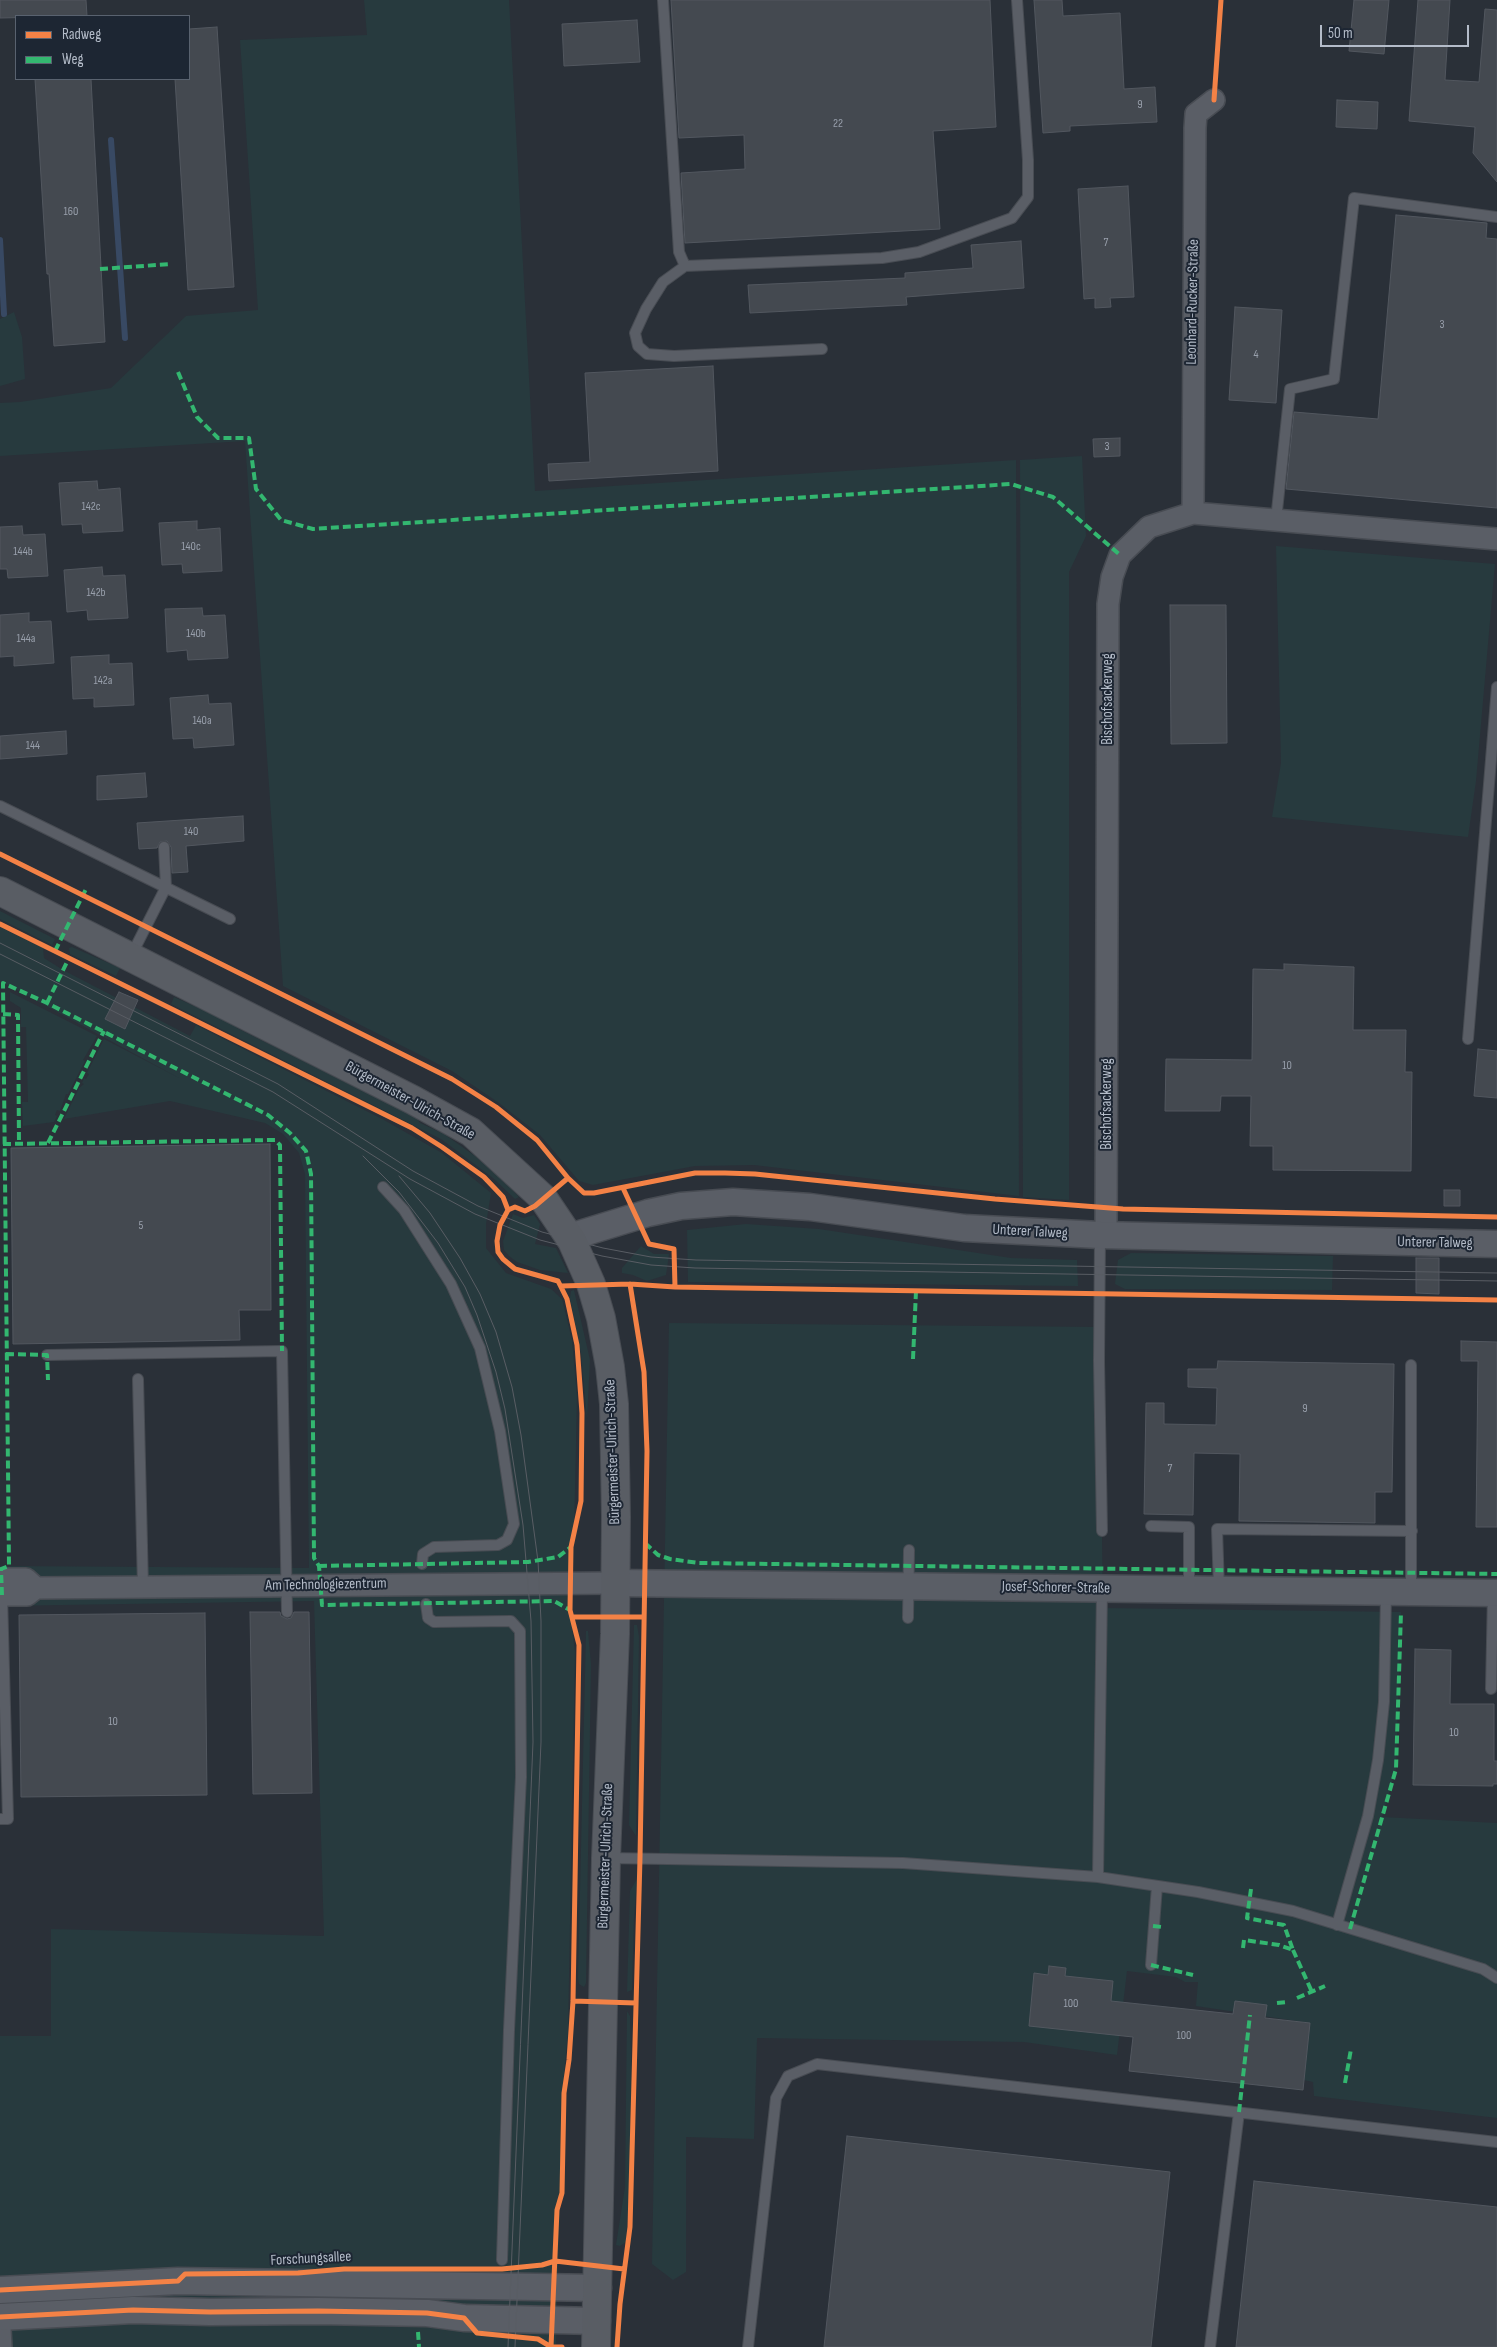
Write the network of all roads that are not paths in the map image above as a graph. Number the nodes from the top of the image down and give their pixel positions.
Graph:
1 (663, 0) edge
2 (1017, 0) edge
3 (1214, 100) dead end
4 (1497, 217) edge
5 (685, 266) junction
6 (822, 349) dead end
7 (1193, 513) junction
8 (1276, 520) junction
9 (1497, 539) edge
10 (1497, 687) edge
11 (0, 806) edge
12 (164, 847) dead end
13 (166, 887) junction
14 (0, 892) edge
15 (230, 919) dead end
16 (130, 957) junction
17 (1468, 1039) dead end
18 (383, 1187) dead end
19 (1103, 1236) junction
20 (570, 1237) junction
21 (1497, 1244) edge
22 (47, 1355) dead end
23 (1411, 1365) dead end
24 (138, 1379) dead end
25 (1150, 1526) dead end
26 (1102, 1531) dead end
27 (1412, 1531) junction
28 (909, 1550) dead end
29 (422, 1564) dead end
30 (615, 1583) junction
31 (287, 1586) junction
32 (908, 1586) junction
33 (143, 1587) junction
34 (1102, 1589) junction
35 (1189, 1589) junction
36 (1218, 1589) junction
37 (1, 1590) edge
38 (1398, 1592) junction
39 (1495, 1593) edge
40 (426, 1604) dead end
41 (287, 1612) dead end
42 (908, 1618) dead end
43 (1491, 1689) dead end
44 (0, 1819) edge
45 (606, 1858) junction
46 (1098, 1877) junction
47 (1156, 1886) junction
48 (1337, 1925) junction
49 (1150, 1965) dead end
50 (1497, 1978) edge
51 (1239, 2112) junction
52 (1497, 2142) edge
53 (502, 2260) dead end
54 (598, 2288) junction
55 (0, 2290) edge
56 (0, 2317) edge
57 (0, 2329) edge
58 (597, 2334) edge
59 (1, 2347) edge
60 (748, 2347) edge
61 (1210, 2347) edge

1 - 5 lane
2 - 5 lane
3 - 7 street, Leonhard-Rucker-Straße
4 - 8 lane
5 - 6 lane
7 - 8 street, Bischofsackerweg
7 - 19 street, Bischofsackerweg
8 - 9 street, Bischofsackerweg
10 - 17 lane
11 - 13 lane
12 - 13 lane
13 - 15 lane
13 - 16 lane
14 - 16 main road, Bürgermeister-Ulrich-Straße
16 - 20 main road, Bürgermeister-Ulrich-Straße
18 - 29 lane
19 - 20 street, Unterer Talweg
19 - 21 street, Unterer Talweg
19 - 26 lane
20 - 30 main road, Bürgermeister-Ulrich-Straße
22 - 31 lane
23 - 27 lane
24 - 33 lane
25 - 35 lane
27 - 36 lane
27 - 38 lane
28 - 32 lane
30 - 31 street, Am Technologiezentrum
30 - 32 street, Josef-Schorer-Straße
30 - 45 main road, Bürgermeister-Ulrich-Straße
31 - 33 street, Am Technologiezentrum
31 - 41 lane
32 - 34 street, Josef-Schorer-Straße
32 - 42 lane
33 - 37 street, Am Technologiezentrum
34 - 35 street, Josef-Schorer-Straße
34 - 46 lane
35 - 36 street, Josef-Schorer-Straße
36 - 38 street, Josef-Schorer-Straße
37 - 44 lane
38 - 39 street, Josef-Schorer-Straße
38 - 48 lane
39 - 43 lane
40 - 53 lane
45 - 46 lane
45 - 54 main road, Bürgermeister-Ulrich-Straße
46 - 47 lane
47 - 48 lane
47 - 49 lane
48 - 50 lane
51 - 52 lane
51 - 60 lane
51 - 61 lane
54 - 55 street, Forschungsallee
54 - 58 main road, Bürgermeister-Ulrich-Straße
56 - 58 street
57 - 59 street

